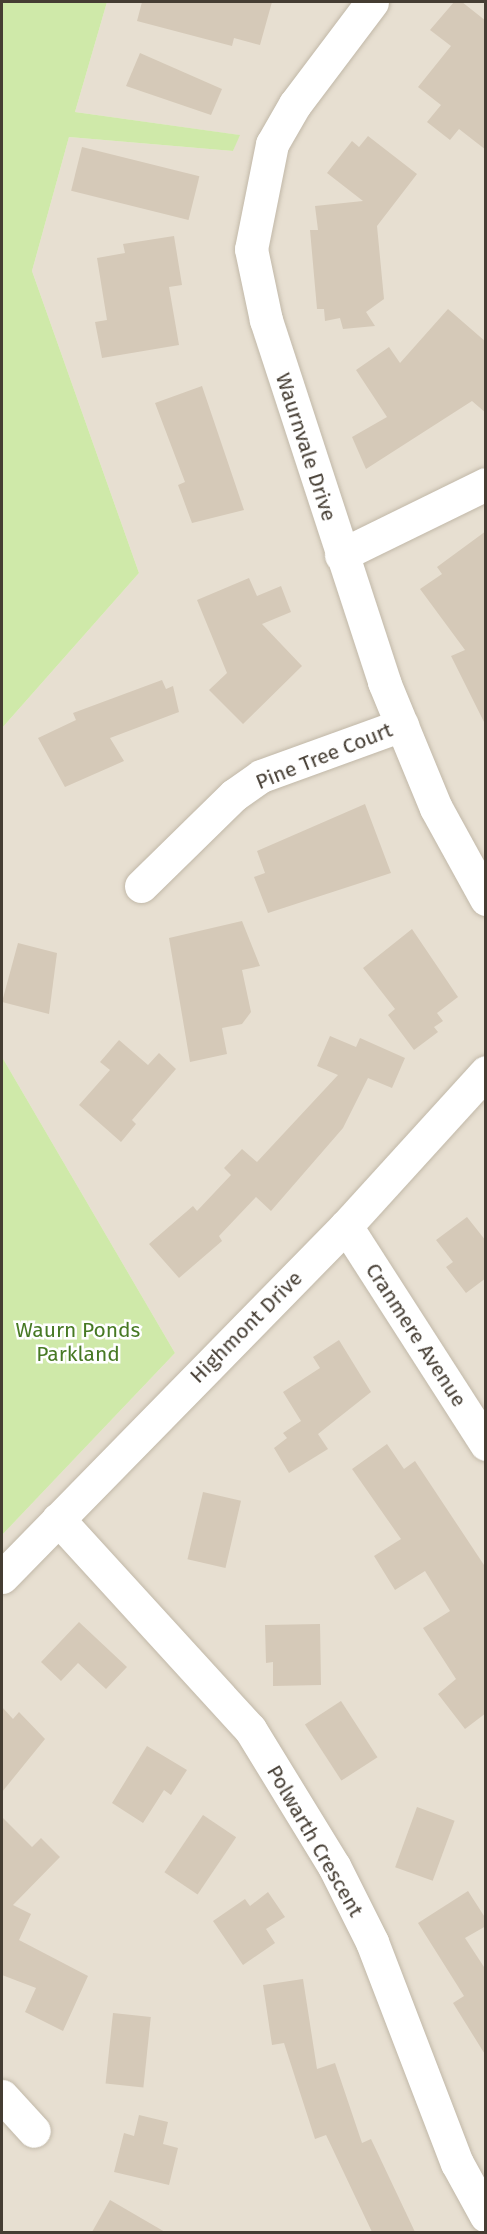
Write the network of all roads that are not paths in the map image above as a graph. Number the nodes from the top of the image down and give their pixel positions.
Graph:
1 (372, 2) edge
2 (486, 484) edge
3 (341, 555) junction
4 (402, 725) junction
5 (480, 878) edge
6 (141, 886) dead end
7 (486, 1072) edge
8 (346, 1226) junction
9 (486, 1444) edge
10 (58, 1519) junction
11 (2, 1577) edge
12 (2, 2096) edge
13 (34, 2132) dead end
14 (486, 2216) edge

1 - 3 street, Waurnvale Drive
2 - 3 street
3 - 4 street, Waurnvale Drive
4 - 5 street, Waurnvale Drive
4 - 6 street, Pine Tree Court
7 - 8 street, Highmont Drive
8 - 9 street, Cranmere Avenue
8 - 10 street, Highmont Drive
10 - 11 street, Highmont Drive
10 - 14 street, Polwarth Crescent
12 - 13 street

